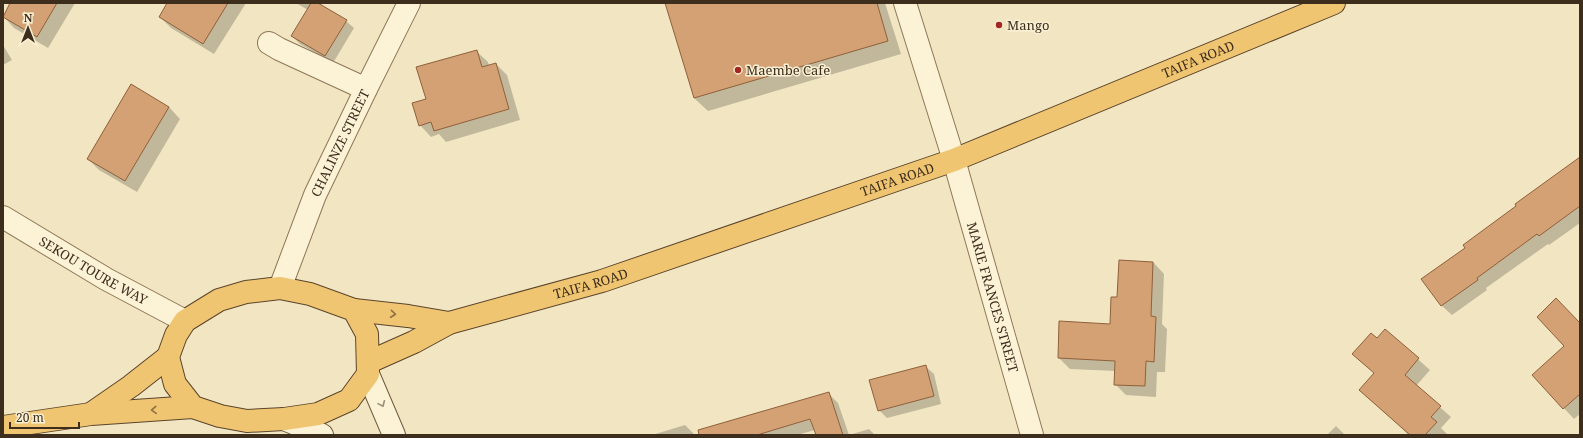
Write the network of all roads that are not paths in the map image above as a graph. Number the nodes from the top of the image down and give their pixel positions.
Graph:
1 (409, 3) edge
2 (905, 3) edge
3 (1334, 3) edge
4 (269, 43) dead end
5 (366, 89) junction
6 (954, 160) junction
7 (3, 217) edge
8 (280, 288) junction
9 (354, 310) junction
10 (185, 321) junction
11 (449, 323) junction
12 (168, 357) junction
13 (368, 368) junction
14 (193, 407) junction
15 (91, 414) junction
16 (284, 419) junction
17 (3, 427) edge
18 (322, 435) edge
19 (394, 435) edge
20 (1032, 435) edge

1 - 5 street, CHALINZE STREET
2 - 6 street, MARIE FRANCES STREET
3 - 6 highway, TAIFA ROAD
4 - 5 street
5 - 8 street, CHALINZE STREET
6 - 11 highway, TAIFA ROAD
6 - 20 street, MARIE FRANCES STREET
7 - 10 street, SEKOU TOURE WAY
8 - 9 highway, TAIFA ROAD
8 - 10 highway, TAIFA ROAD
9 -> 11 highway, TAIFA ROAD
9 - 13 highway
10 - 12 highway
11 - 13 highway, TAIFA ROAD
12 - 14 highway
12 - 15 highway
13 - 16 highway
13 -> 19 street
14 -> 15 highway
14 - 16 highway
15 - 17 highway
16 - 18 street

